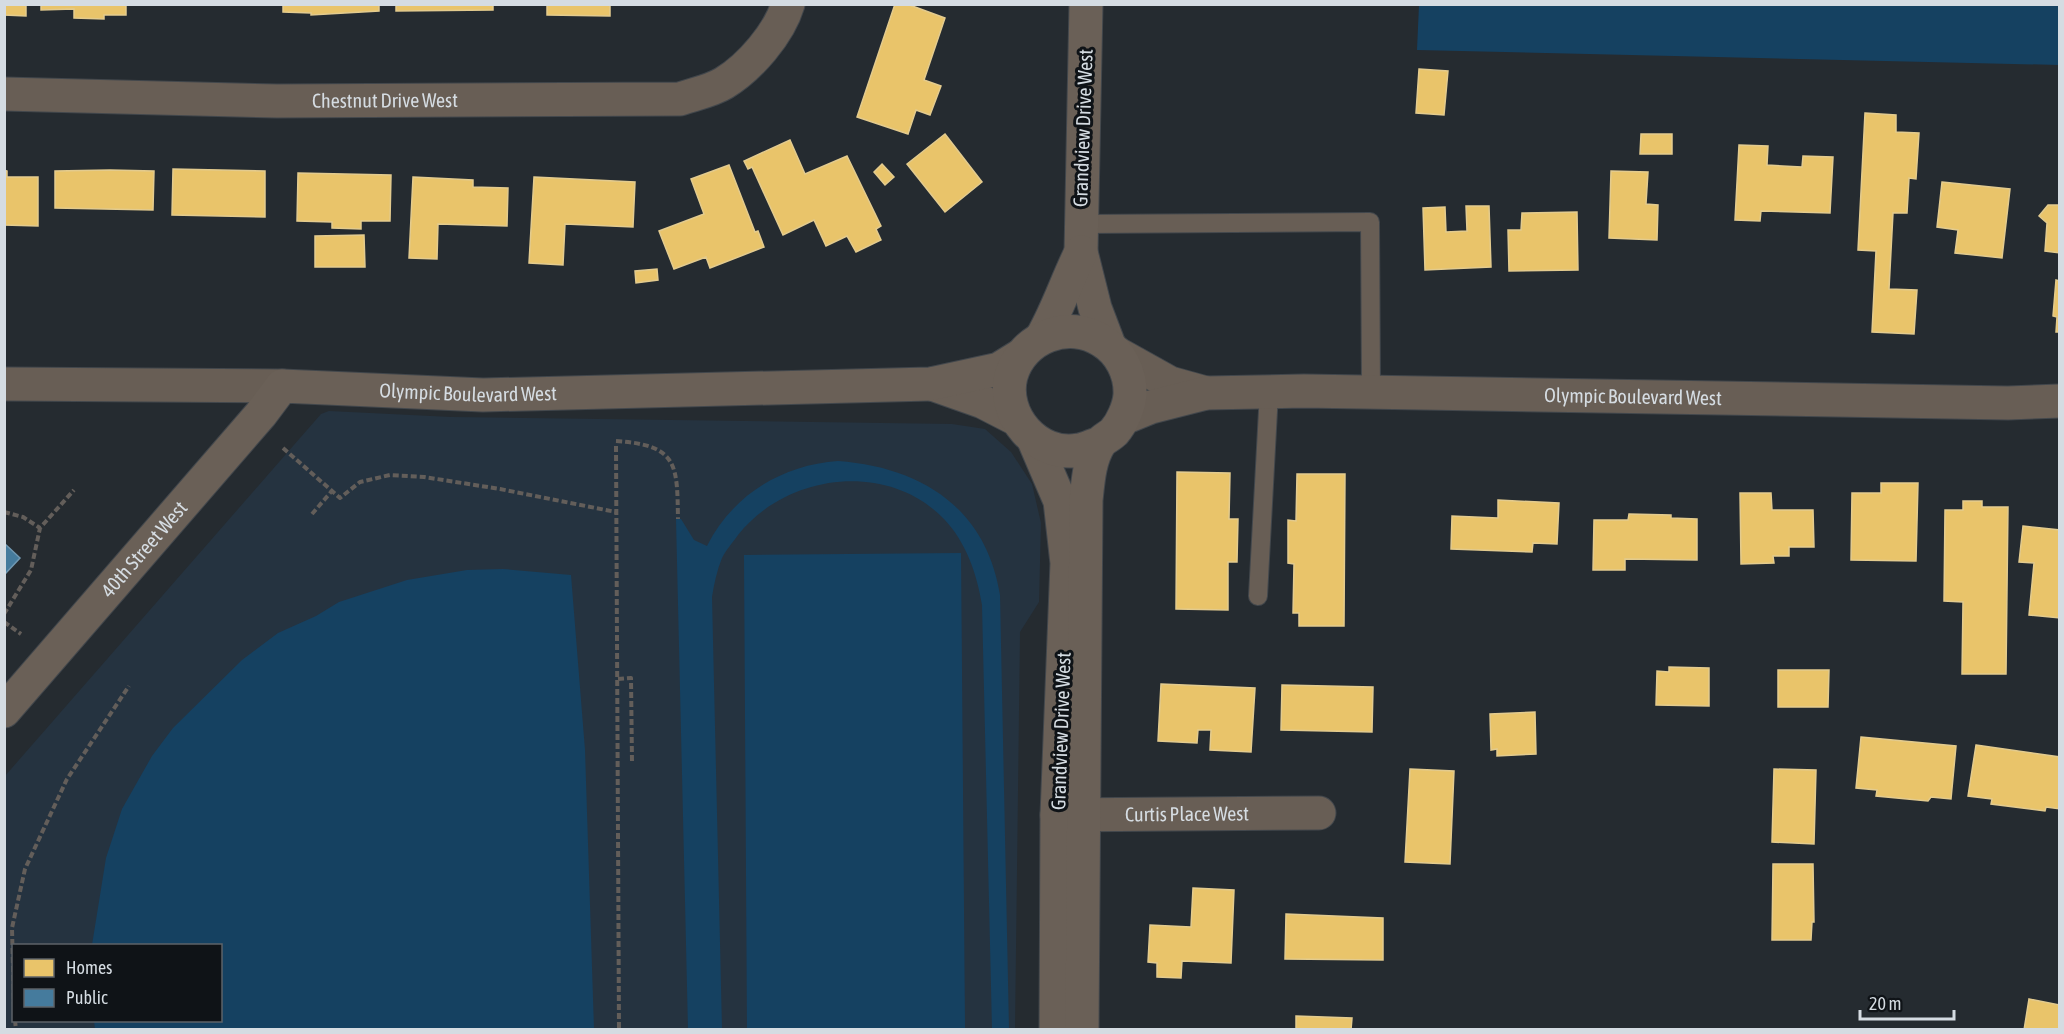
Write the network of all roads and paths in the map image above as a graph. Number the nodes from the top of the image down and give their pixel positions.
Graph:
1 (788, 4) edge
2 (1086, 4) edge
3 (4, 94) edge
4 (1081, 238) junction
5 (1031, 347) junction
6 (1113, 349) junction
7 (4, 384) edge
8 (930, 384) junction
9 (282, 386) junction
10 (1269, 392) junction
11 (1371, 392) junction
12 (1206, 393) junction
13 (2060, 401) edge
14 (1124, 418) junction
15 (1024, 428) junction
16 (1100, 443) junction
17 (283, 448) dead end
18 (74, 490) dead end
19 (331, 492) junction
20 (4, 512) edge
21 (616, 512) junction
22 (312, 514) dead end
23 (678, 519) dead end
24 (40, 528) junction
25 (1258, 596) dead end
26 (4, 614) edge
27 (4, 622) edge
28 (21, 634) dead end
29 (618, 679) junction
30 (129, 686) dead end
31 (4, 711) edge
32 (632, 762) dead end
33 (1319, 813) dead end
34 (1071, 816) junction
35 (12, 944) edge
36 (619, 1029) edge
37 (1056, 1029) edge
38 (1082, 1029) edge

1 - 3 street, Chestnut Drive West
2 - 4 street, Grandview Drive West
4 - 5 street, Grandview Drive West
4 - 6 street, Grandview Drive West
4 - 11 lane
5 - 6 street
5 - 8 street, Olympic Boulevard West
5 - 15 street
6 - 12 street, Olympic Boulevard West
6 - 14 street
7 - 9 street, Olympic Boulevard West
8 - 9 street, Olympic Boulevard West
8 - 15 street, Olympic Boulevard West
9 - 31 street, 40th Street West
10 - 11 street, Olympic Boulevard West
10 - 12 street, Olympic Boulevard West
10 - 25 lane
11 - 13 street, Olympic Boulevard West
12 - 14 street, Olympic Boulevard West
14 - 16 street
15 - 16 street
15 - 34 street, Grandview Drive West
16 - 34 street, Grandview Drive West
17 - 19 path
18 - 24 path
19 - 21 path
19 - 22 path
20 - 24 path
21 - 23 path
21 - 29 path
24 - 26 path
27 - 28 path
29 - 32 path
29 - 36 path
30 - 35 path
33 - 34 street, Curtis Place West
34 - 37 street, Grandview Drive West
34 - 38 street, Grandview Drive West

